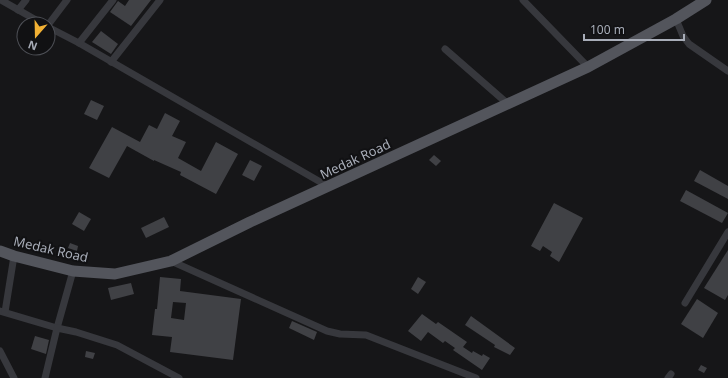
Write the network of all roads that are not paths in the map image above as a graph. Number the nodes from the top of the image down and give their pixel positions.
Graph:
1 (1, 0) edge
2 (26, 0) edge
3 (67, 0) edge
4 (113, 0) edge
5 (160, 0) edge
6 (706, 0) edge
7 (525, 1) edge
8 (18, 10) junction
9 (29, 16) edge
10 (55, 16) edge
11 (676, 19) junction
12 (56, 30) edge
13 (79, 43) junction
14 (445, 49) dead end
15 (111, 62) junction
16 (588, 67) junction
17 (728, 71) edge
18 (508, 104) junction
19 (329, 187) junction
20 (728, 232) edge
21 (0, 251) edge
22 (14, 256) junction
23 (170, 260) junction
24 (73, 271) junction
25 (685, 303) dead end
26 (3, 312) edge
27 (57, 328) junction
28 (0, 351) edge
29 (13, 377) edge
30 (45, 378) edge
31 (179, 378) edge
32 (476, 378) edge

1 - 8 street
2 - 8 street
3 - 10 street
4 - 13 street
5 - 15 street
6 - 11 main road, Medak Road
7 - 16 street
8 - 9 street
11 - 16 main road, Medak Road
11 - 17 street
12 - 13 street
13 - 15 street
14 - 18 street
15 - 19 street
16 - 18 main road, Medak Road
18 - 19 main road, Medak Road
19 - 23 main road, Medak Road
20 - 25 street
21 - 22 main road, Medak Road
22 - 24 main road, Medak Road
22 - 26 street
23 - 24 main road, Medak Road
23 - 32 street
24 - 27 street
26 - 27 street
27 - 30 street
27 - 31 street
28 - 29 street

